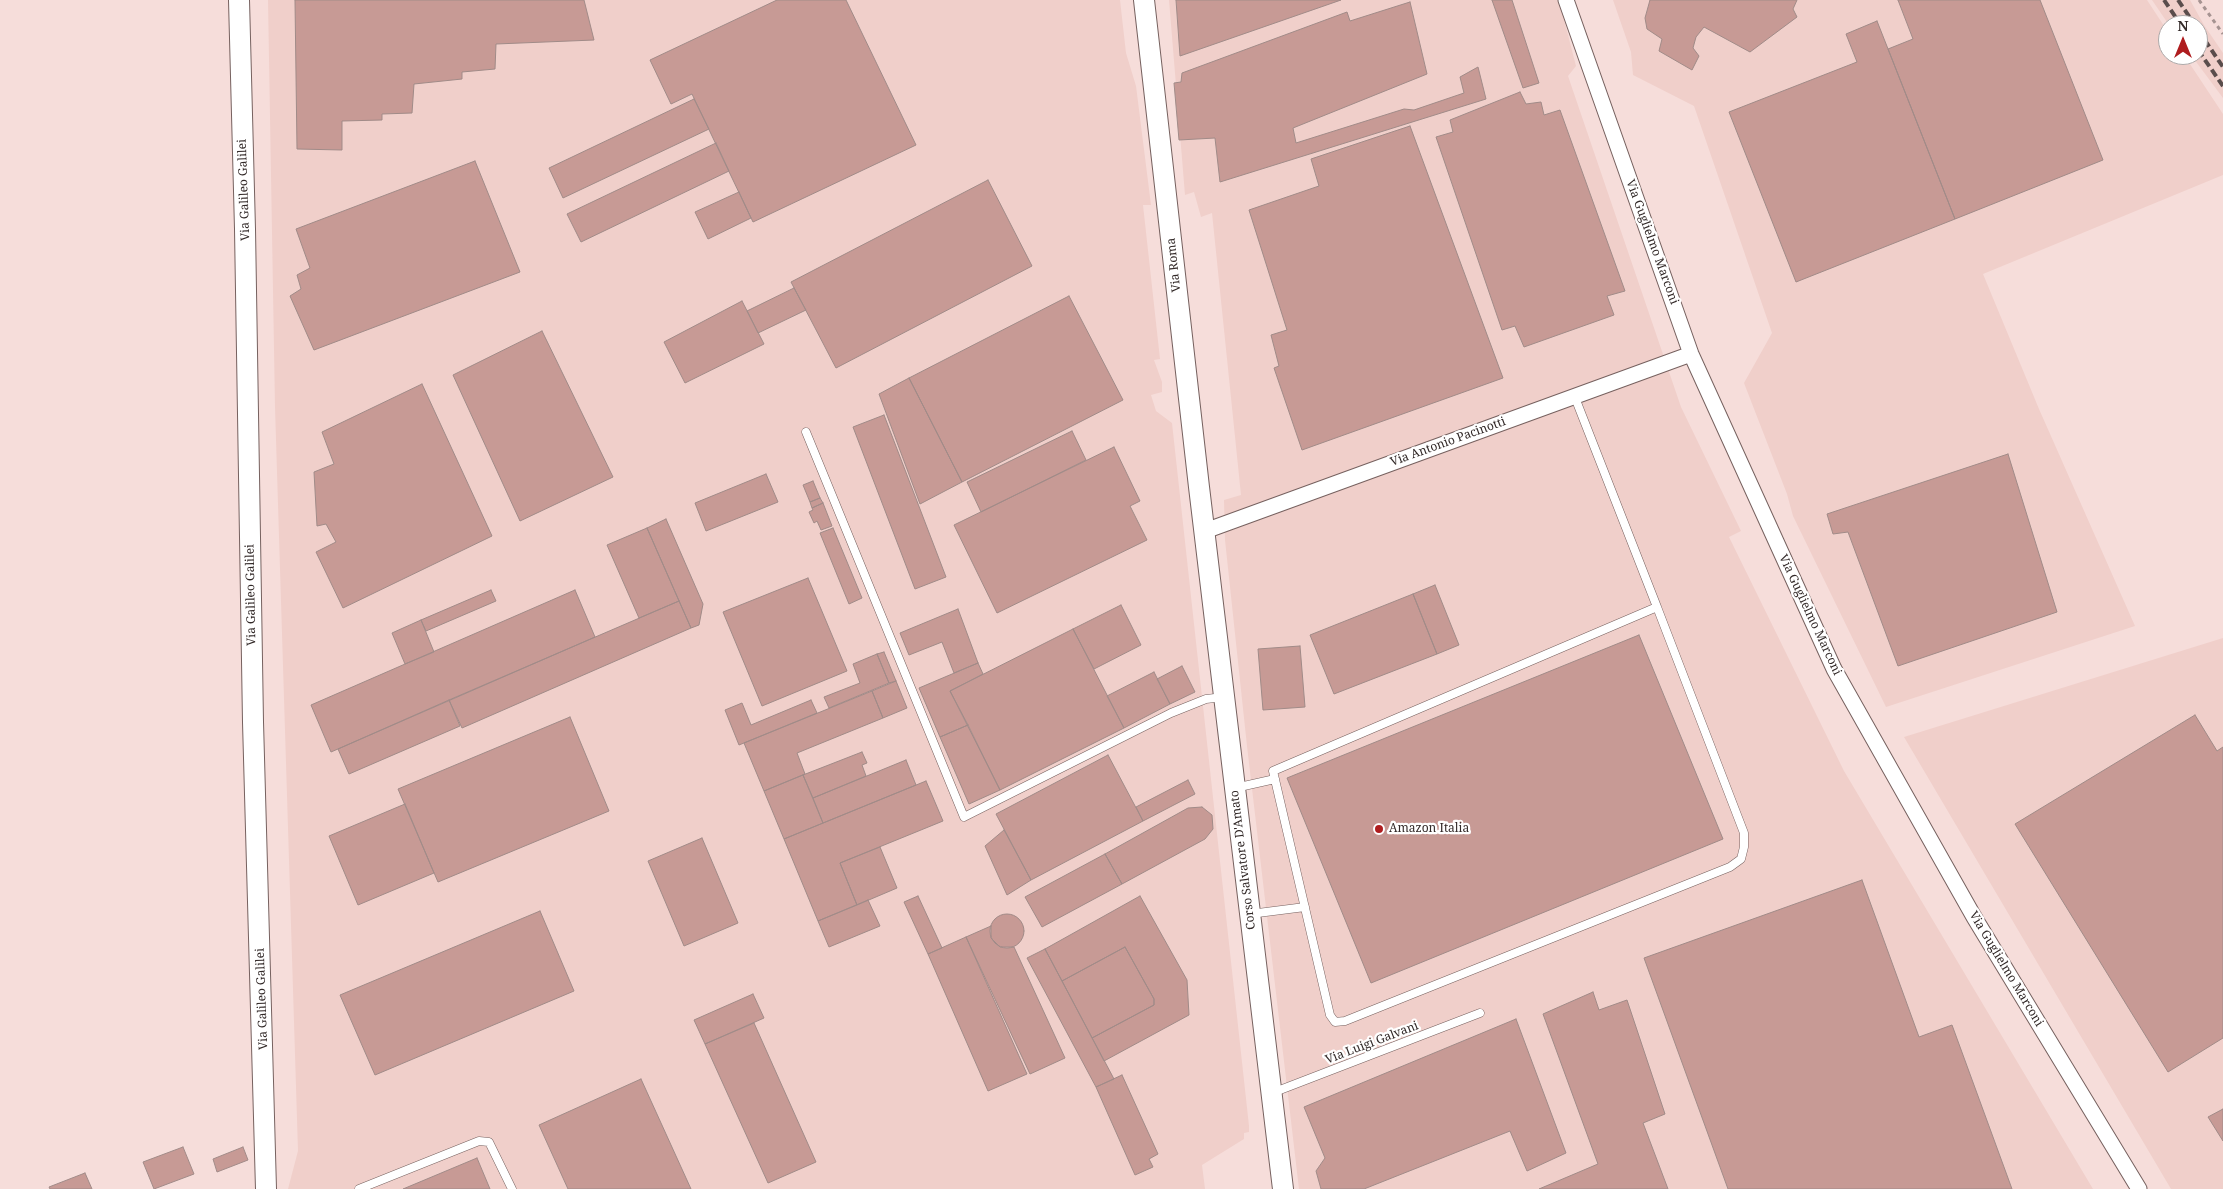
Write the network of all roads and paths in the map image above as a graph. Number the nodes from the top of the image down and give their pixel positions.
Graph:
1 (239, 0) edge
2 (1144, 0) edge
3 (1566, 0) edge
4 (2199, 0) edge
5 (2223, 34) edge
6 (1691, 354) junction
7 (1574, 395) junction
8 (806, 432) dead end
9 (1205, 531) junction
10 (1657, 607) junction
11 (1224, 697) junction
12 (1275, 780) junction
13 (1235, 788) junction
14 (1305, 907) junction
15 (1250, 914) junction
16 (1480, 1013) dead end
17 (1271, 1094) junction
18 (266, 1189) edge
19 (359, 1189) edge
20 (512, 1189) edge
21 (1283, 1189) edge
22 (2139, 1189) edge

1 - 18 street, Via Galileo Galilei
2 - 9 street, Via Roma
3 - 6 street, Via Guglielmo Marconi
4 - 5 path
6 - 7 street, Via Antonio Pacinotti
6 - 22 street, Via Guglielmo Marconi
7 - 9 street, Via Antonio Pacinotti
7 - 10 lane
8 - 11 lane
9 - 11 street, Corso Salvatore D'Amato
10 - 12 lane
10 - 14 lane
11 - 13 street, Corso Salvatore D'Amato
12 - 13 lane
12 - 14 lane
13 - 15 street, Corso Salvatore D'Amato
14 - 15 lane
15 - 17 street, Corso Salvatore D'Amato
16 - 17 lane, Via Luigi Galvani
17 - 21 street, Corso Salvatore D'Amato
19 - 20 lane

